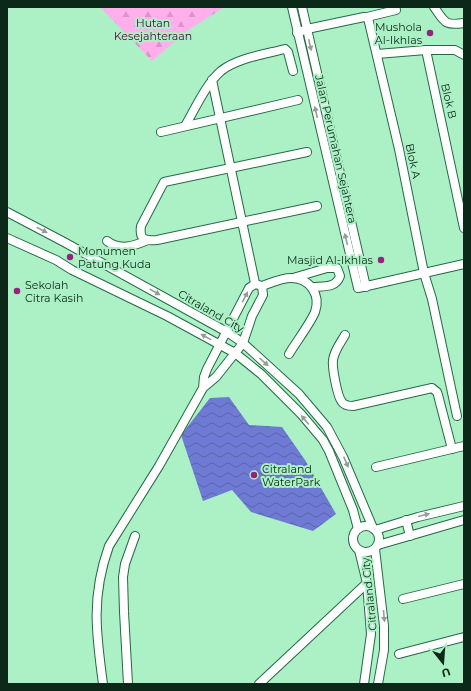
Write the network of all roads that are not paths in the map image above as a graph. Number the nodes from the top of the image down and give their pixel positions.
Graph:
1 (292, 7) edge
2 (302, 7) edge
3 (434, 7) edge
4 (396, 10) dead end
5 (368, 16) junction
6 (464, 23) edge
7 (306, 29) junction
8 (297, 33) junction
9 (426, 50) junction
10 (377, 54) junction
11 (464, 55) edge
12 (293, 71) dead end
13 (212, 80) junction
14 (298, 100) dead end
15 (220, 119) junction
16 (185, 126) junction
17 (161, 132) dead end
18 (307, 152) dead end
19 (230, 167) junction
20 (317, 206) dead end
21 (7, 212) edge
22 (242, 221) junction
23 (464, 228) edge
24 (7, 238) edge
25 (148, 240) junction
26 (107, 241) dead end
27 (464, 264) edge
28 (424, 273) junction
29 (293, 278) junction
30 (259, 285) junction
31 (313, 287) junction
32 (366, 287) junction
33 (227, 332) junction
34 (345, 335) dead end
35 (243, 342) junction
36 (219, 344) junction
37 (235, 353) junction
38 (288, 354) dead end
39 (203, 388) junction
40 (457, 416) dead end
41 (464, 446) edge
42 (452, 448) junction
43 (376, 468) dead end
44 (464, 506) edge
45 (406, 520) junction
46 (464, 520) edge
47 (358, 529) junction
48 (374, 529) junction
49 (135, 536) dead end
50 (410, 536) junction
51 (377, 547) junction
52 (359, 550) junction
53 (367, 583) junction
54 (464, 584) edge
55 (403, 599) dead end
56 (382, 600) junction
57 (369, 601) junction
58 (464, 637) edge
59 (399, 654) dead end
60 (103, 684) edge
61 (128, 684) edge
62 (259, 684) edge
63 (364, 684) edge
64 (378, 684) edge

1 - 8 street, Jalan Perumahan Sejahtera
2 - 7 street, Jalan Perumahan Sejahtera
3 - 6 street
4 - 5 street
5 - 7 street
5 - 10 street, Blok A
7 - 8 street
7 -> 32 street, Jalan Perumahan Sejahtera
32 -> 8 street, Jalan Perumahan Sejahtera
9 - 10 street
9 - 11 street
9 - 23 street, Blok B
10 - 28 street, Blok A
12 - 13 street
13 - 15 street
13 - 16 street
14 - 15 street
15 - 16 street
15 - 19 street
16 - 17 street
18 - 19 street
19 - 22 street
19 - 25 street
20 - 22 street
21 -> 33 street, Citraland City
22 - 25 street
22 - 30 street
36 -> 24 street, Citraland City
25 - 26 street
27 - 28 street
28 - 32 street
28 - 40 street, Blok A
29 - 30 street
29 - 31 street
29 - 31 street
33 -> 30 street
30 - 35 street
31 - 38 street
33 - 35 street, Citraland City
33 - 36 street
34 - 42 street
35 - 37 street
35 -> 48 street, Citraland City
36 - 37 street, Citraland City
36 - 39 street
37 - 39 street
47 -> 37 street, Citraland City
39 - 60 street
41 - 42 street
42 - 43 street
45 -> 44 street
45 - 48 street
45 - 50 street
46 - 50 street
47 - 48 street
47 - 52 street, Citraland City
48 - 51 street, Citraland City
49 - 61 street
50 - 51 street
51 - 52 street, Citraland City
51 - 56 street, Citraland City
52 - 53 street, Citraland City
53 - 57 street, Citraland City
53 - 62 street
54 - 55 street
56 - 57 street
56 -> 64 street, Citraland City
57 - 63 street, Citraland City
58 - 59 street

